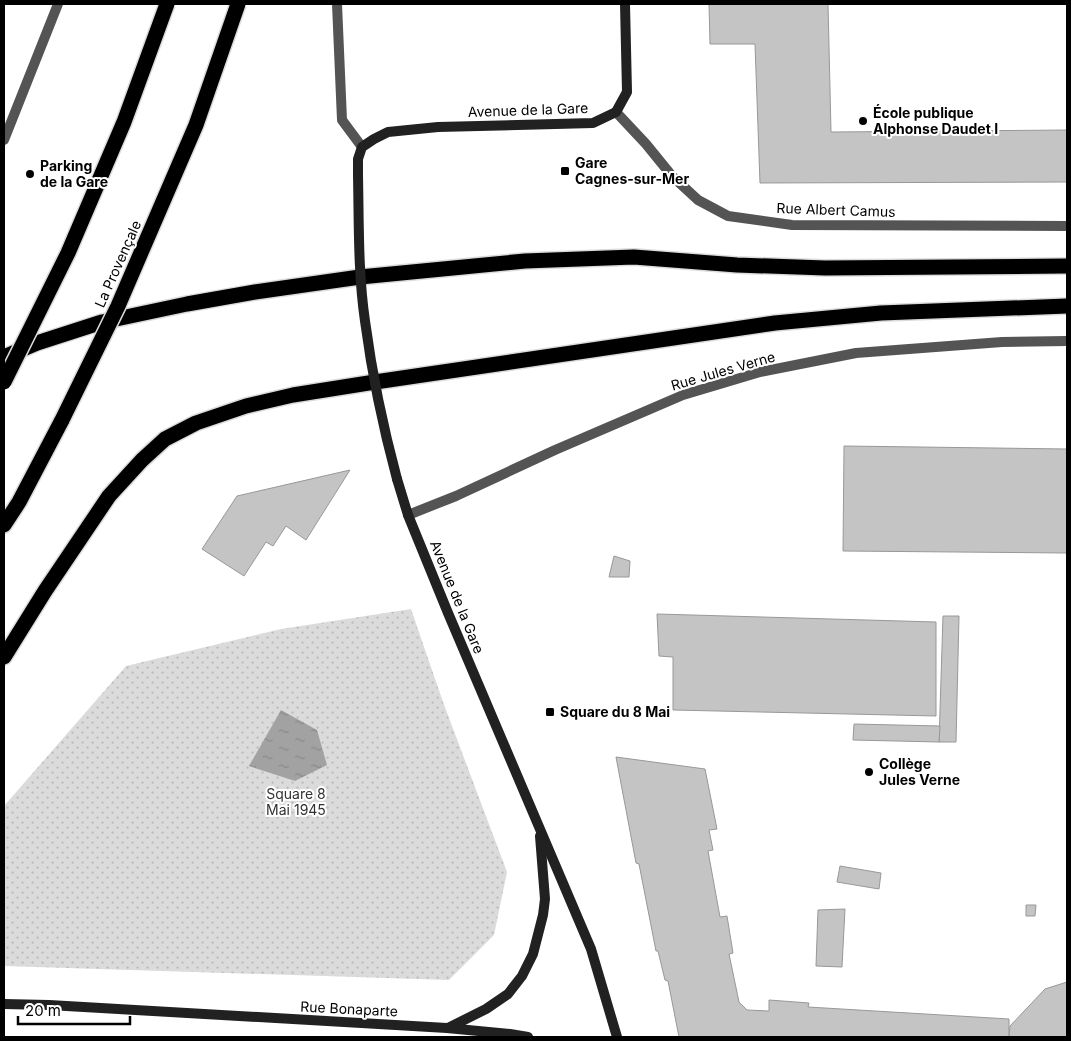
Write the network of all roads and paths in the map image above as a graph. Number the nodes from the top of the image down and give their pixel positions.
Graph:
1 (58, 4) edge
2 (168, 4) edge
3 (238, 4) edge
4 (337, 4) edge
5 (625, 4) edge
6 (616, 112) junction
7 (4, 140) edge
8 (362, 147) junction
9 (1067, 226) edge
10 (1067, 266) edge
11 (1067, 306) edge
12 (1067, 341) edge
13 (4, 357) edge
14 (4, 382) edge
15 (408, 515) junction
16 (4, 526) edge
17 (4, 657) edge
18 (539, 827) junction
19 (4, 1004) edge
20 (447, 1028) junction
21 (528, 1037) edge
22 (618, 1037) edge

1 - 7 street
2 - 14 highway, bridge
3 - 16 highway, La Provençale, bridge
4 - 8 street
5 - 6 main road
6 - 8 main road, Avenue de la Gare
6 - 9 street, Rue Albert Camus
8 - 15 main road, Avenue de la Gare, bridge
10 - 13 highway
11 - 17 highway
12 - 15 street, Rue Jules Verne
15 - 18 main road, Avenue de la Gare
18 - 20 main road, Rue Bonaparte
18 - 22 main road, Avenue de la Gare
19 - 20 main road, Rue Bonaparte
20 - 21 main road

